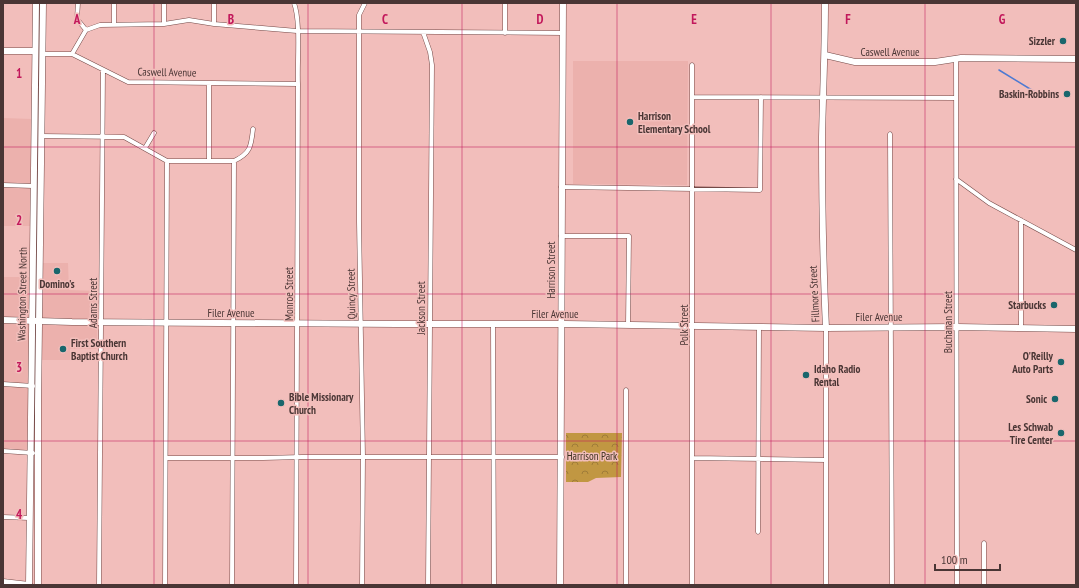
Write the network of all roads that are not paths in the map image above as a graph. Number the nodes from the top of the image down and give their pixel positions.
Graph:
1 (36, 3) edge
2 (43, 3) edge
3 (78, 3) edge
4 (114, 3) edge
5 (164, 3) edge
6 (214, 3) edge
7 (294, 3) edge
8 (365, 3) edge
9 (505, 3) edge
10 (563, 3) edge
11 (824, 3) edge
12 (114, 24) junction
13 (164, 24) junction
14 (214, 24) junction
15 (86, 30) junction
16 (297, 31) junction
17 (359, 32) junction
18 (423, 32) junction
19 (505, 33) junction
20 (563, 34) junction
21 (3, 50) edge
22 (35, 51) junction
23 (42, 54) junction
24 (72, 54) junction
25 (825, 55) junction
26 (956, 58) junction
27 (1076, 59) edge
28 (692, 65) dead end
29 (103, 70) junction
30 (209, 83) junction
31 (298, 84) junction
32 (692, 97) junction
33 (761, 97) junction
34 (824, 97) junction
35 (956, 98) junction
36 (253, 129) dead end
37 (154, 133) dead end
38 (890, 134) dead end
39 (41, 136) junction
40 (102, 137) junction
41 (145, 148) junction
42 (167, 161) junction
43 (209, 161) junction
44 (234, 161) junction
45 (956, 179) junction
46 (3, 186) edge
47 (33, 186) junction
48 (561, 187) junction
49 (693, 189) junction
50 (1021, 220) junction
51 (562, 236) junction
52 (1076, 250) edge
53 (3, 320) edge
54 (35, 321) junction
55 (102, 322) junction
56 (167, 322) junction
57 (233, 323) junction
58 (298, 323) junction
59 (361, 323) junction
60 (430, 324) junction
61 (493, 324) junction
62 (561, 324) junction
63 (628, 325) junction
64 (693, 326) junction
65 (759, 327) junction
66 (892, 327) junction
67 (957, 327) junction
68 (826, 328) junction
69 (1021, 328) junction
70 (1076, 329) edge
71 (3, 384) edge
72 (31, 386) junction
73 (38, 386) junction
74 (626, 390) dead end
75 (3, 452) edge
76 (30, 453) junction
77 (37, 453) junction
78 (363, 457) junction
79 (428, 457) junction
80 (494, 457) junction
81 (562, 457) junction
82 (166, 458) junction
83 (232, 458) junction
84 (297, 458) junction
85 (692, 458) junction
86 (758, 459) junction
87 (826, 460) junction
88 (3, 517) edge
89 (29, 518) junction
90 (758, 532) dead end
91 (984, 543) dead end
92 (3, 582) edge
93 (29, 585) edge
94 (38, 585) edge
95 (99, 585) edge
96 (165, 585) edge
97 (232, 585) edge
98 (296, 585) edge
99 (362, 585) edge
100 (428, 585) edge
101 (494, 585) edge
102 (560, 585) edge
103 (626, 585) edge
104 (692, 585) edge
105 (826, 585) edge
106 (892, 585) edge
107 (957, 585) edge
108 (984, 585) edge

1 - 22 street, Washington Street North
2 - 23 street, Washington Street North
3 - 15 street
4 - 12 street
5 - 13 street
6 - 14 street
7 - 16 street, Monroe Street
8 - 17 street, Quincy Street
9 - 19 street
10 - 20 street, Harrison Street
11 - 25 street, Fillmore Street
12 - 13 street
12 - 15 street
13 - 14 street
14 - 16 street
15 - 24 street
16 - 17 street
16 - 31 street, Monroe Street
17 - 18 street
17 - 59 street, Quincy Street
18 - 19 street
18 - 60 street, Jackson Street
19 - 20 street
20 - 48 street, Harrison Street
21 - 22 street
22 - 47 street, Washington Street North
23 - 24 street, Caswell Avenue
23 - 39 street, Washington Street North
24 - 29 street, Caswell Avenue
25 - 26 street, Caswell Avenue
25 - 34 street, Fillmore Street
26 - 27 street, Caswell Avenue
26 - 35 street, Buchanan Street
28 - 32 street, Polk Street
29 - 30 street, Caswell Avenue
29 - 40 street, Adams Street
30 - 31 street, Caswell Avenue
30 - 43 street
31 - 58 street, Monroe Street
32 - 33 street
32 - 49 street, Polk Street
33 - 34 street
33 - 49 street
34 - 35 street
34 - 68 street, Fillmore Street
35 - 45 street, Buchanan Street
36 - 44 street
37 - 41 street
38 - 66 street
39 - 40 street
39 - 54 street, Washington Street North
40 - 41 street
40 - 55 street, Adams Street
41 - 42 street
42 - 43 street
42 - 56 street
43 - 44 street
44 - 57 street
45 - 50 street
45 - 67 street, Buchanan Street
46 - 47 street
47 - 54 street, Washington Street North
48 - 49 street
48 - 51 street, Harrison Street
49 - 64 street, Polk Street
50 - 52 street
50 - 69 street
51 - 62 street, Harrison Street
51 - 63 street
53 - 54 street, Filer Avenue
54 - 55 street, Filer Avenue
54 - 72 street, Washington Street North
54 - 73 street, Washington Street North
55 - 56 street, Filer Avenue
55 - 95 street, Adams Street
56 - 57 street, Filer Avenue
56 - 82 street
57 - 58 street, Filer Avenue
57 - 83 street
58 - 59 street, Filer Avenue
58 - 84 street, Monroe Street
59 - 60 street, Filer Avenue
59 - 78 street, Quincy Street
60 - 61 street, Filer Avenue
60 - 79 street, Jackson Street
61 - 62 street, Filer Avenue
61 - 80 street
62 - 63 street, Filer Avenue
62 - 81 street, Harrison Street
63 - 64 street, Filer Avenue
64 - 65 street, Filer Avenue
64 - 85 street, Polk Street
65 - 68 street, Filer Avenue
65 - 86 street
66 - 67 street, Filer Avenue
66 - 68 street, Filer Avenue
66 - 106 street
67 - 69 street, Filer Avenue
67 - 107 street, Buchanan Street
68 - 87 street, Fillmore Street
69 - 70 street, Filer Avenue
71 - 72 street
72 - 73 street
72 - 76 street, Washington Street North
73 - 77 street, Washington Street North
74 - 103 street
75 - 76 street
76 - 77 street
76 - 89 street, Washington Street North
77 - 94 street, Washington Street North
78 - 79 street
78 - 84 street
78 - 99 street, Quincy Street
79 - 80 street
79 - 100 street, Jackson Street
80 - 81 street
80 - 101 street
81 - 102 street, Harrison Street
82 - 83 street
82 - 96 street
83 - 84 street
83 - 97 street
84 - 98 street, Monroe Street
85 - 86 street
85 - 104 street, Polk Street
86 - 87 street
86 - 90 street
87 - 105 street, Fillmore Street
88 - 89 street
89 - 93 street, Washington Street North
91 - 108 street
92 - 93 street

